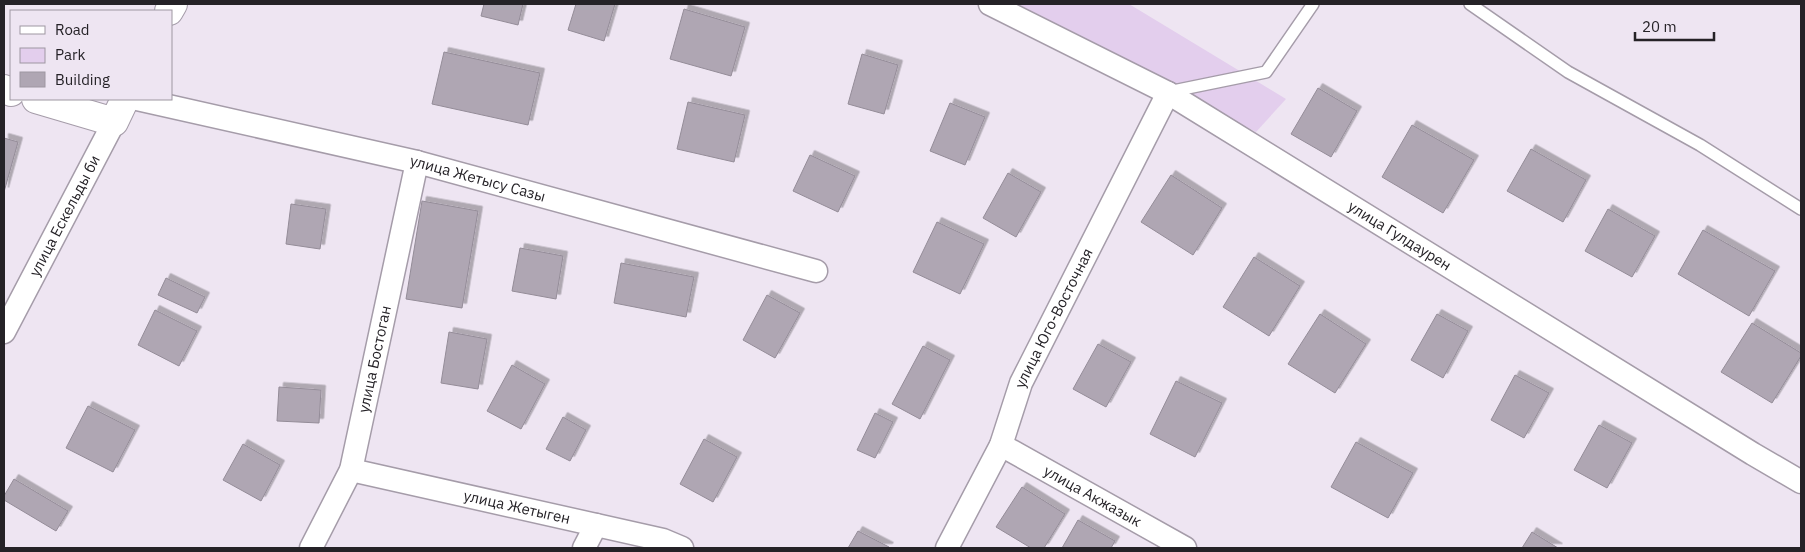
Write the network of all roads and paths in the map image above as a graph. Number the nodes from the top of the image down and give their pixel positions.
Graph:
1 (990, 4) edge
2 (1313, 4) edge
3 (1470, 4) edge
4 (1168, 93) junction
5 (44, 100) edge
6 (141, 100) edge
7 (119, 110) edge
8 (417, 162) junction
9 (1801, 209) edge
10 (816, 271) dead end
11 (4, 332) edge
12 (1001, 445) junction
13 (351, 470) junction
14 (1801, 482) edge
15 (596, 524) junction
16 (311, 548) edge
17 (584, 548) edge
18 (682, 548) edge
19 (947, 548) edge
20 (1185, 548) edge

1 - 4 street, улица Гулдаурен
2 - 4 lane
3 - 9 lane
4 - 12 street, улица Юго-Восточная
4 - 14 street, улица Гулдаурен
5 - 7 street
6 - 8 street, улица Жетысу Сазы
7 - 11 street, улица Ескельды би
8 - 10 street, улица Жетысу Сазы
8 - 13 street, улица Бостоган
12 - 19 street, улица Юго-Восточная
12 - 20 street, улица Акжазык
13 - 15 street, улица Жетыген
13 - 16 street, улица Бостоган
15 - 17 street
15 - 18 street, улица Жетыген

